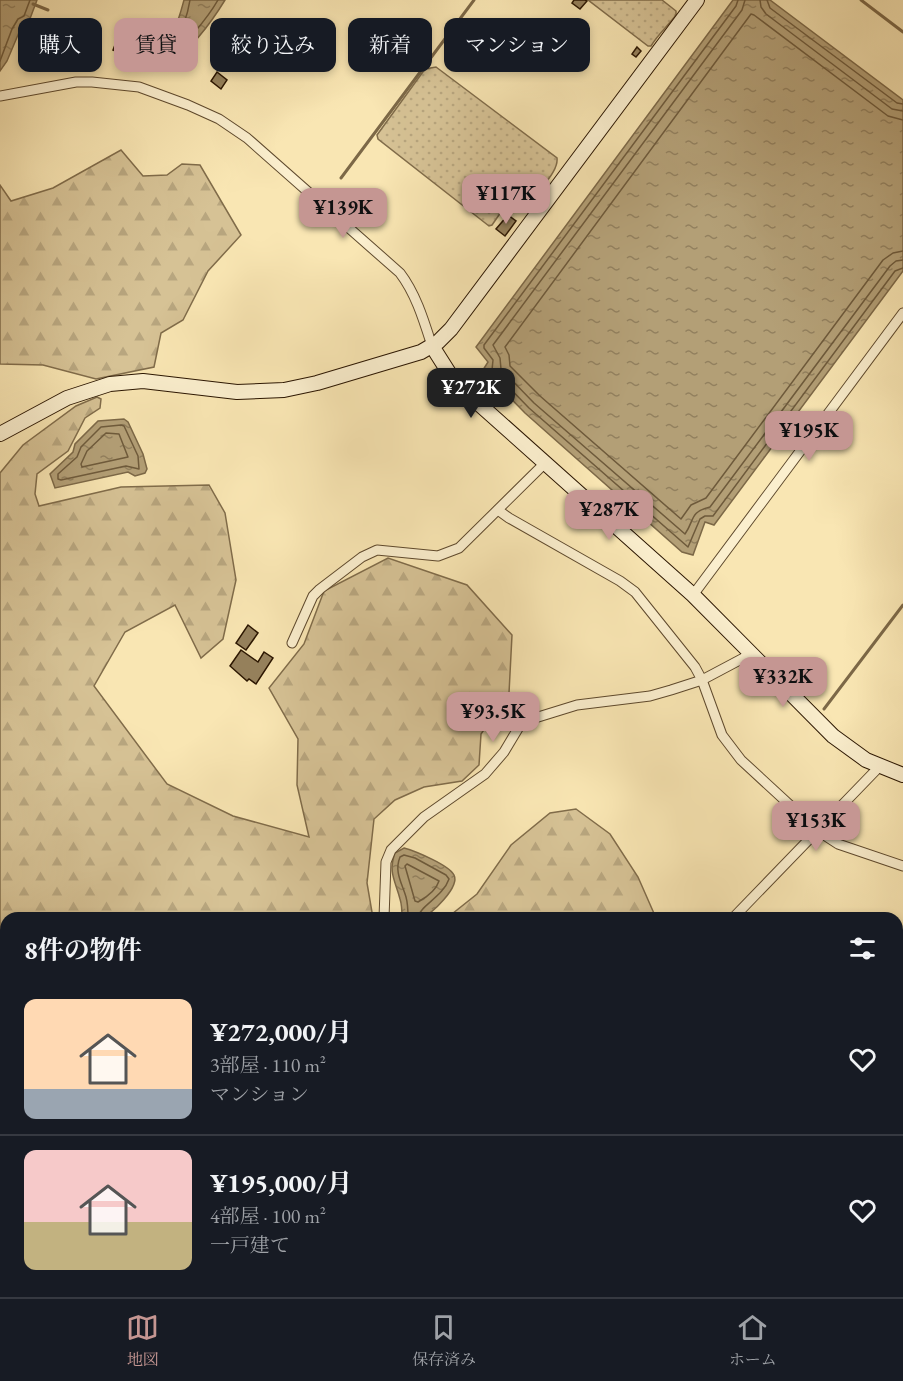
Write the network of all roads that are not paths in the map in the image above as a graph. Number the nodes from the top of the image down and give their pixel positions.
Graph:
1 (697, 0) edge
2 (0, 96) edge
3 (903, 313) edge
4 (432, 346) junction
5 (0, 434) edge
6 (545, 463) junction
7 (498, 510) junction
8 (693, 595) junction
9 (292, 643) dead end
10 (751, 654) junction
11 (702, 680) junction
12 (879, 767) junction
13 (903, 775) edge
14 (818, 831) junction
15 (903, 866) edge
16 (384, 912) edge
17 (739, 912) edge

1 - 4 street
2 - 4 street
3 - 8 street
4 - 5 street
4 - 6 street
6 - 7 street
6 - 8 street
7 - 9 street
7 - 11 street
8 - 10 street
10 - 11 street
10 - 12 street
11 - 14 street
11 - 16 street
12 - 13 street
12 - 14 street
14 - 15 street
14 - 17 street

